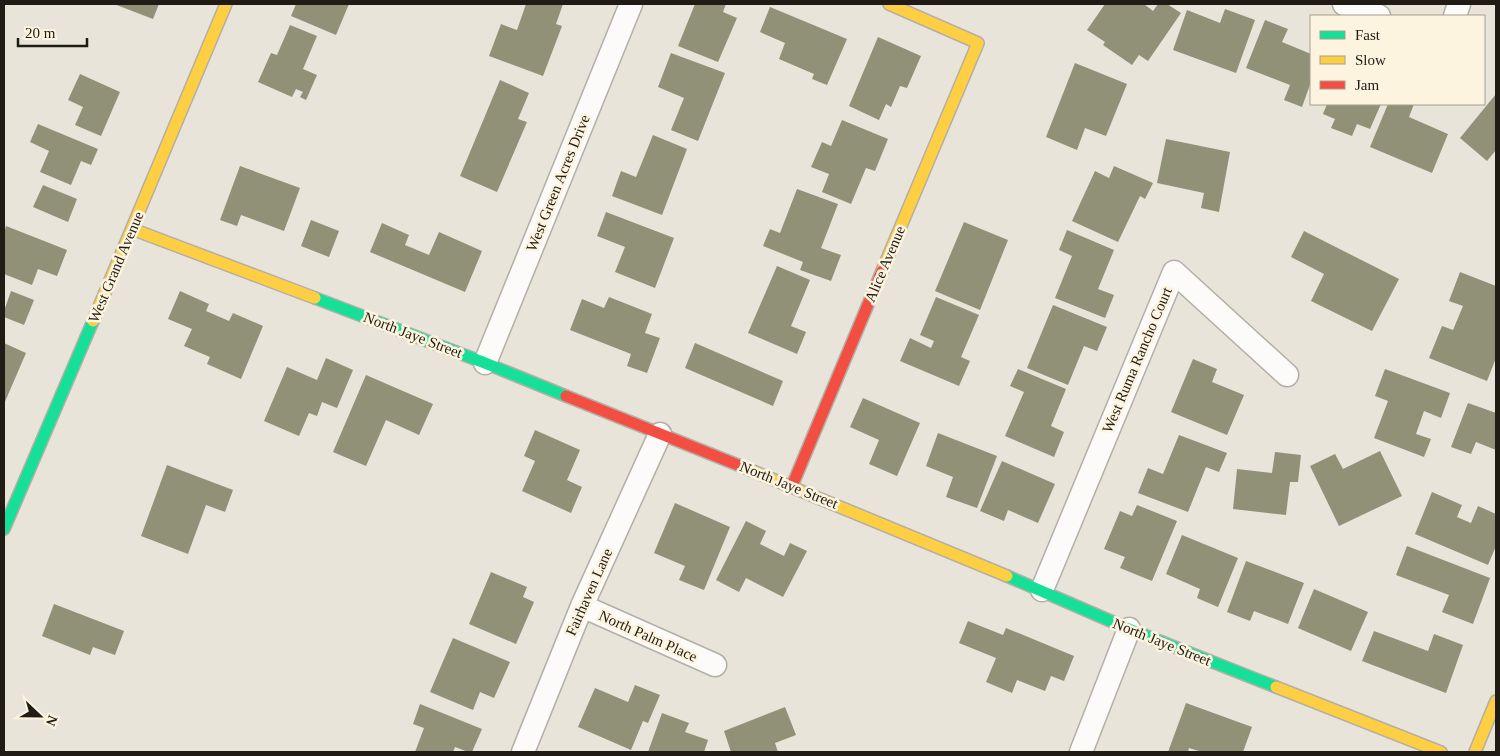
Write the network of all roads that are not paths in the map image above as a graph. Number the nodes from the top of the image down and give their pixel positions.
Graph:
1 (226, 4) edge
2 (631, 4) edge
3 (889, 4) edge
4 (1344, 4) edge
5 (1375, 15) edge
6 (132, 230) junction
7 (485, 362) junction
8 (1287, 375) dead end
9 (660, 434) junction
10 (792, 486) junction
11 (4, 529) edge
12 (1042, 590) junction
13 (582, 606) junction
14 (1129, 629) junction
15 (715, 665) dead end
16 (1496, 701) edge
17 (523, 752) edge
18 (1081, 752) edge
19 (1441, 752) edge
20 (1475, 752) edge

1 - 6 street, West Grand Avenue
2 - 7 street, West Green Acres Drive
3 - 10 street, Alice Avenue
4 - 5 street
6 - 7 street, North Jaye Street
6 - 11 street, West Grand Avenue
7 - 9 street, North Jaye Street
8 - 12 street, West Ruma Rancho Court
9 - 10 street, North Jaye Street
9 - 13 street, Fairhaven Lane
10 - 12 street, North Jaye Street
12 - 14 street, North Jaye Street
13 - 15 street, North Palm Place
13 - 17 street, Fairhaven Lane
14 - 18 street
14 - 19 street, North Jaye Street
16 - 20 street

